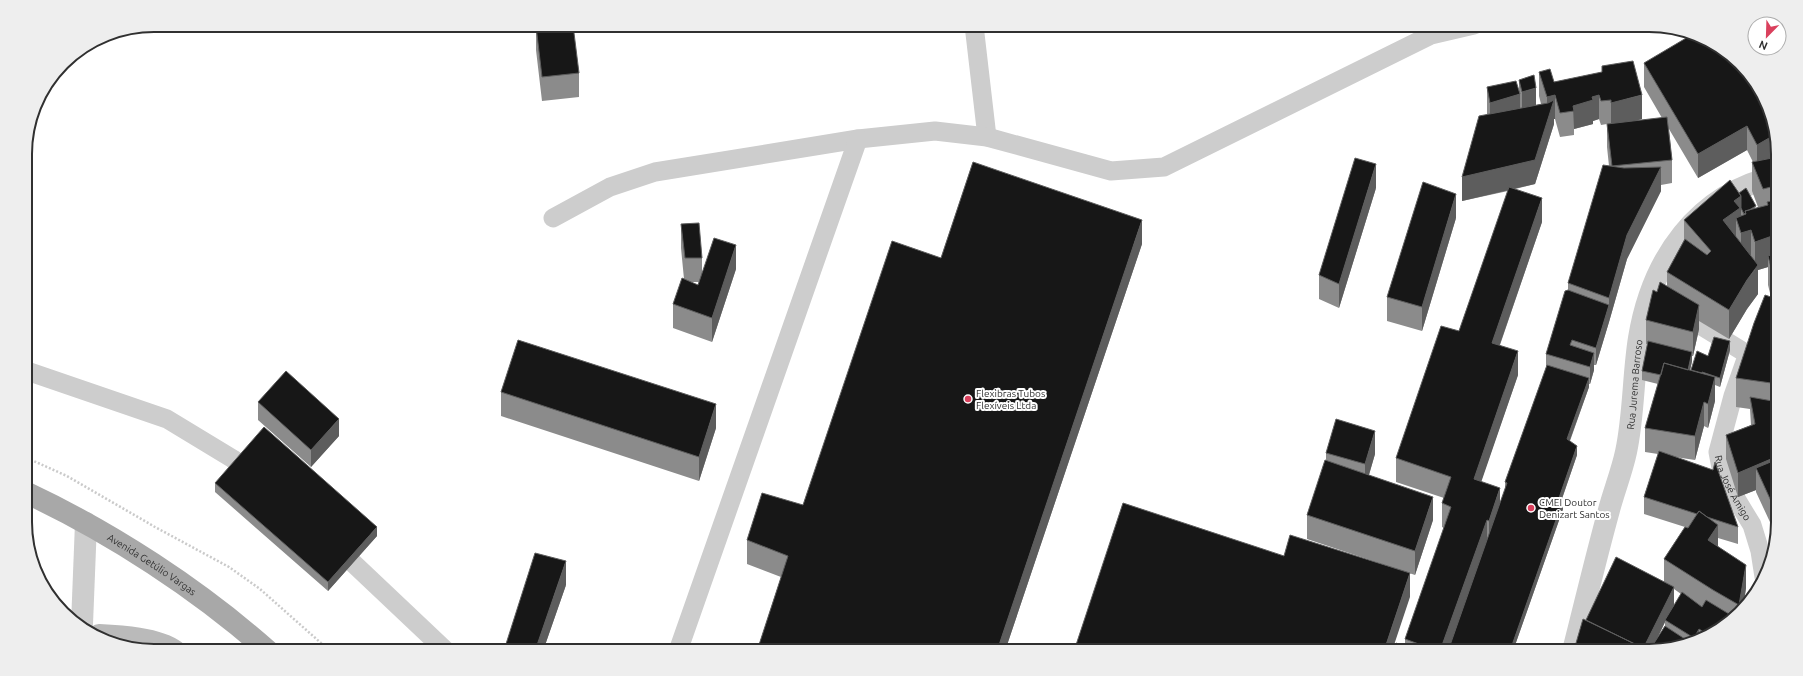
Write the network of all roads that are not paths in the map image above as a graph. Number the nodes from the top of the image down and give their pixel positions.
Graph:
1 (975, 32) edge
2 (1444, 32) edge
3 (987, 137) junction
4 (858, 139) junction
5 (1771, 177) edge
6 (553, 218) dead end
7 (1649, 296) junction
8 (32, 373) edge
9 (270, 489) edge
10 (32, 496) edge
11 (86, 523) junction
12 (323, 535) edge
13 (1762, 567) edge
14 (82, 620) edge
15 (109, 635) edge
16 (156, 644) edge
17 (260, 644) edge
18 (439, 644) edge
19 (680, 644) edge
20 (1575, 644) edge

1 - 3 lane
2 - 3 lane
3 - 4 lane
4 - 6 lane
4 - 19 lane
5 - 7 street, Rua Jurema Barroso
7 - 13 lane, Rua José Amigo
7 - 20 street, Rua Jurema Barroso
8 - 9 lane
10 - 11 main road, Avenida Getúlio Vargas
11 - 14 street
11 - 17 main road, Avenida Getúlio Vargas
12 - 18 lane
15 - 16 main road

